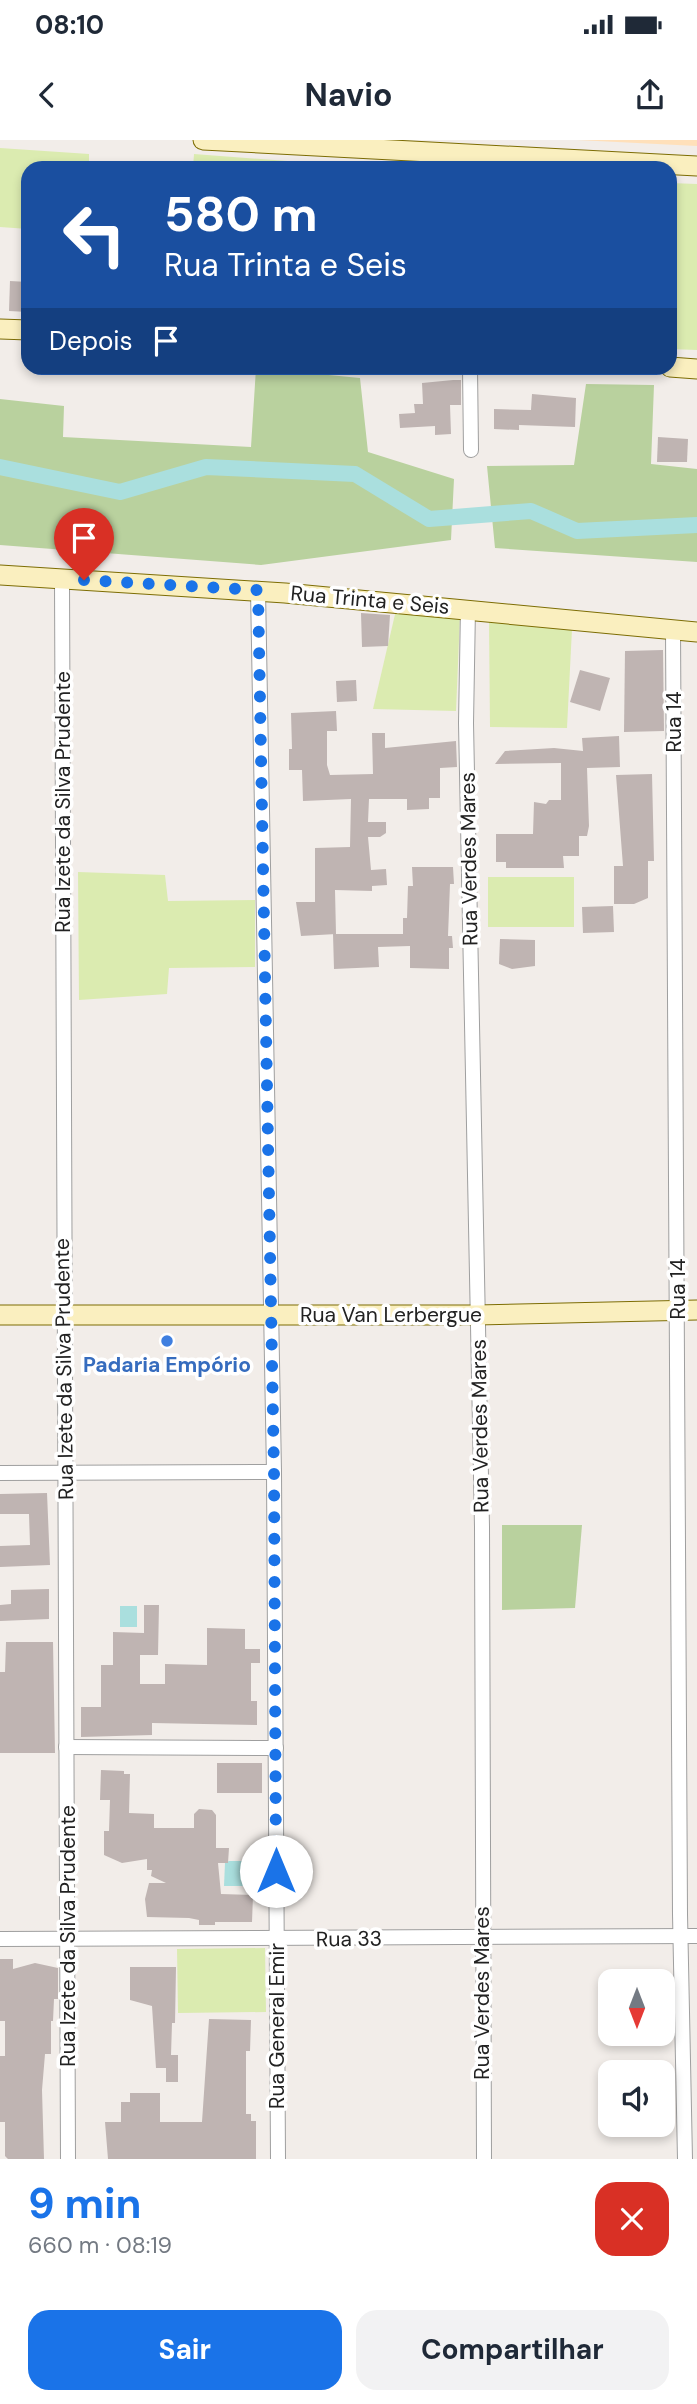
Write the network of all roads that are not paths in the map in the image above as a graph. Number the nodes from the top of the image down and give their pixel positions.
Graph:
1 (203, 140) edge
2 (469, 160) edge
3 (507, 161) edge
4 (677, 165) edge
5 (697, 166) edge
6 (0, 329) edge
7 (21, 330) edge
8 (677, 368) edge
9 (697, 369) edge
10 (470, 375) edge
11 (471, 450) dead end
12 (0, 575) edge
13 (62, 579) junction
14 (258, 590) junction
15 (468, 608) junction
16 (673, 629) junction
17 (697, 632) edge
18 (688, 1310) edge
19 (0, 1315) edge
20 (63, 1315) junction
21 (477, 1315) junction
22 (271, 1316) junction
23 (274, 1472) junction
24 (0, 1473) edge
25 (64, 1474) junction
26 (66, 1747) junction
27 (276, 1748) junction
28 (697, 1936) edge
29 (481, 1937) junction
30 (681, 1937) junction
31 (0, 1939) edge
32 (68, 1939) junction
33 (276, 1940) junction
34 (68, 2159) edge
35 (278, 2159) edge
36 (484, 2159) edge
37 (685, 2159) edge

1 - 2 street
2 - 3 street
4 - 5 street
6 - 7 street
8 - 9 street
10 - 11 street
12 - 13 street, Rua Trinta e Seis
13 - 14 street, Rua Trinta e Seis
13 - 20 street, Rua Izete da Silva Prudente
14 - 15 street, Rua Trinta e Seis
14 - 22 street, Rua General Emir
15 - 16 street, Rua Trinta e Seis
15 - 21 street, Rua Verdes Mares
16 - 17 street, Rua Trinta e Seis
16 - 18 street, Rua 14
18 - 21 street, Rua Van Lerbergue
18 - 30 street, Rua 14
19 - 20 street, Rua Van Lerbergue
20 - 22 street, Rua Van Lerbergue
20 - 25 street, Rua Izete da Silva Prudente
21 - 22 street, Rua Van Lerbergue
21 - 29 street, Rua Verdes Mares
22 - 23 street, Rua General Emir
23 - 25 street
23 - 27 street, Rua General Emir
24 - 25 street
25 - 26 street, Rua Izete da Silva Prudente
26 - 27 street
26 - 32 street, Rua Izete da Silva Prudente
27 - 33 street, Rua General Emir
28 - 30 street, Rua 33
29 - 30 street, Rua 33
29 - 33 street, Rua 33
29 - 36 street, Rua Verdes Mares
30 - 37 street, Rua 14
31 - 32 street, Rua 33
32 - 33 street, Rua 33
32 - 34 street, Rua Izete da Silva Prudente
33 - 35 street, Rua General Emir

